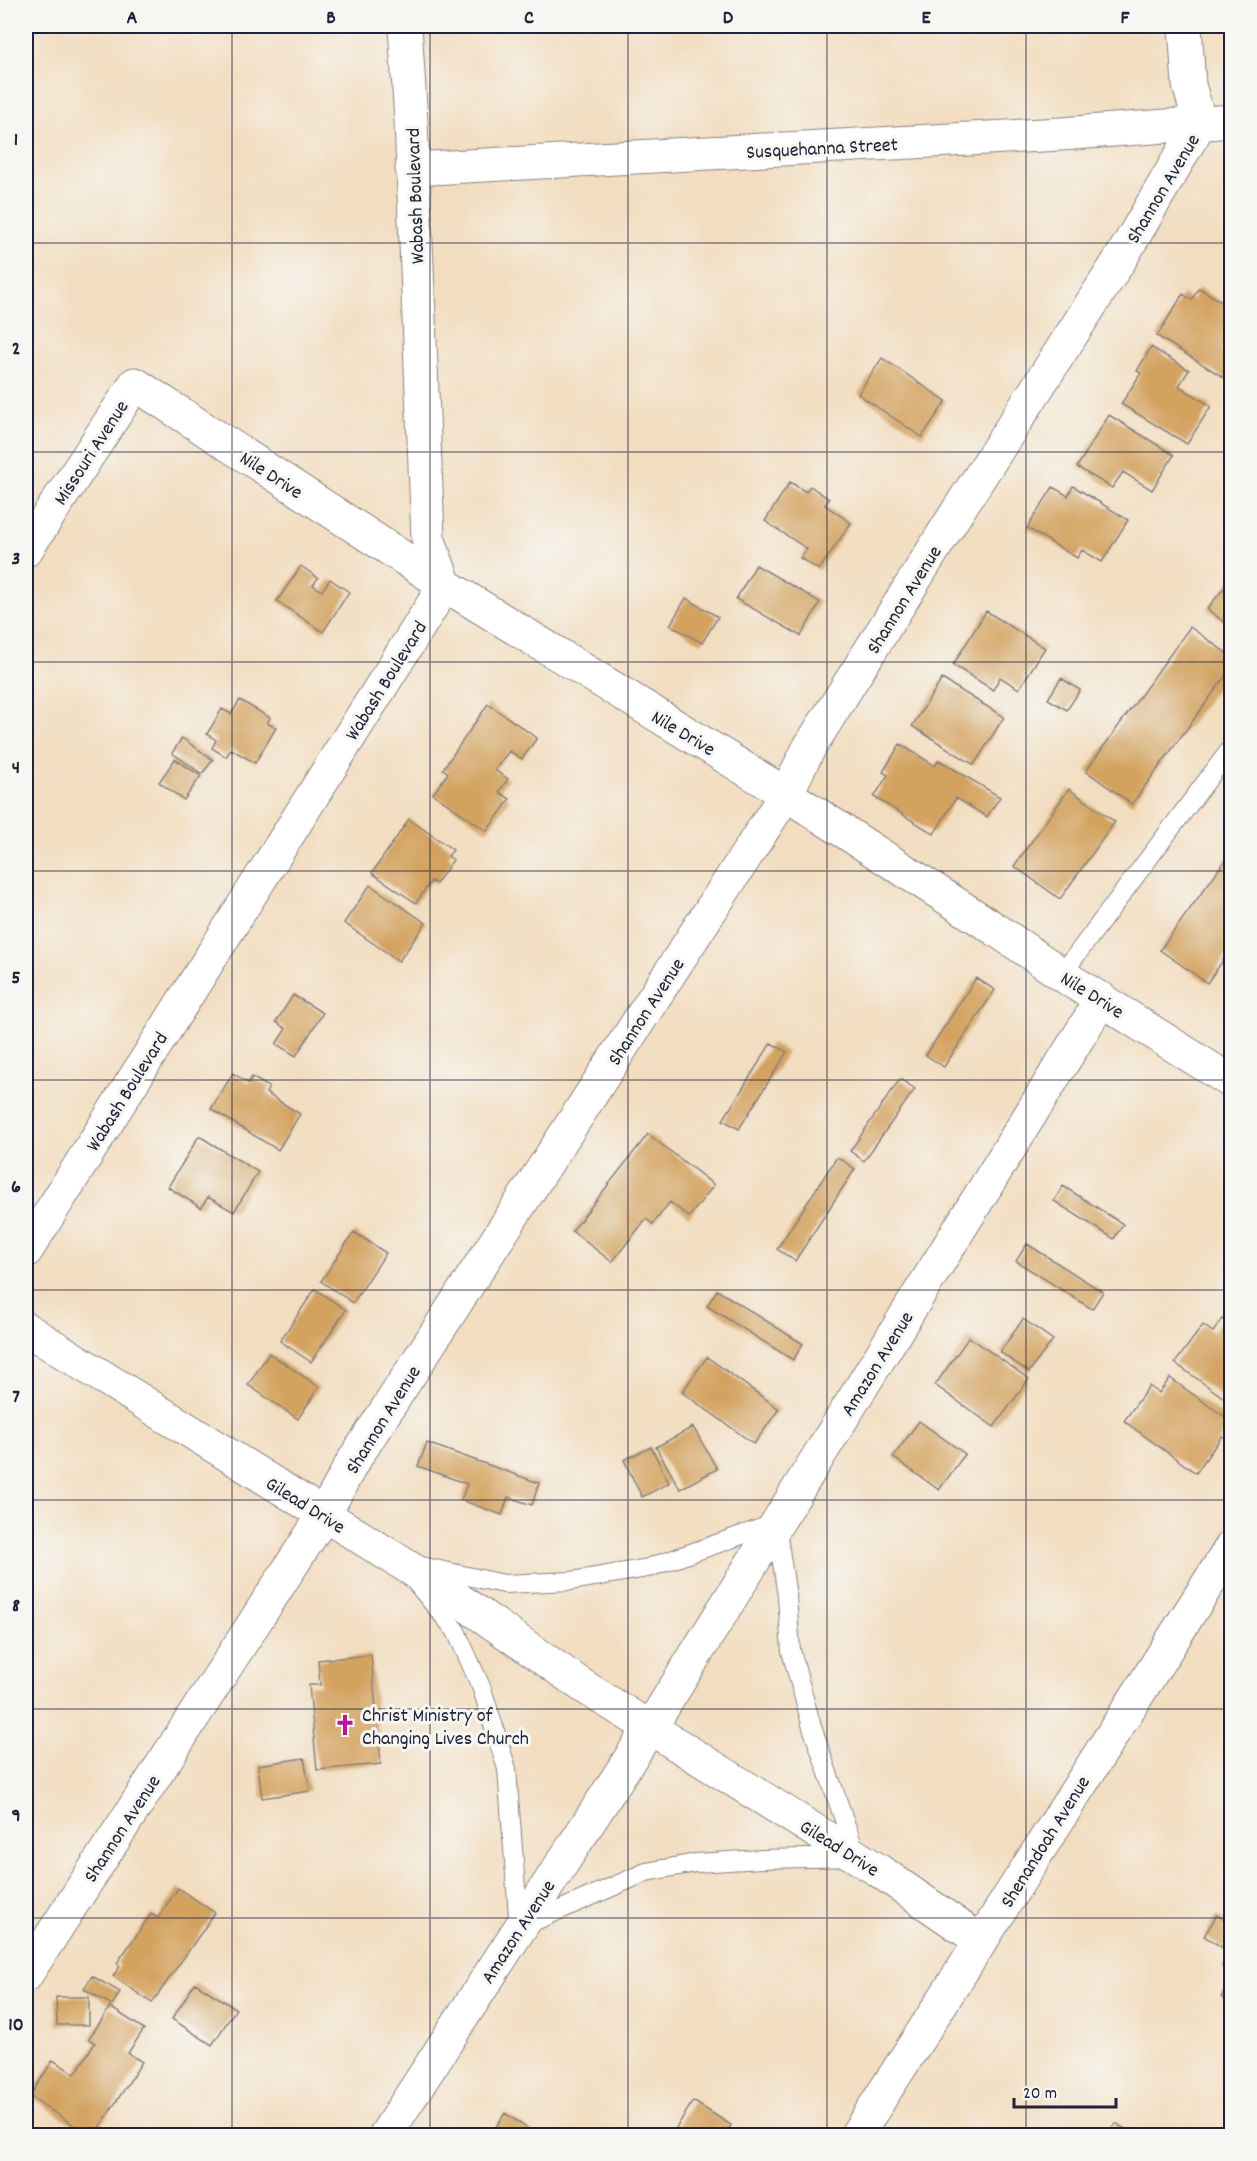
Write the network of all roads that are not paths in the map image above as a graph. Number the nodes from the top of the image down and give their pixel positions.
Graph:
1 (405, 26) edge
2 (1185, 26) edge
3 (1216, 122) edge
4 (412, 169) junction
5 (135, 384) joint
6 (26, 550) edge
7 (445, 585) junction
8 (1229, 756) edge
9 (786, 794) junction
10 (1062, 974) junction
11 (1102, 999) junction
12 (1232, 1082) edge
13 (26, 1251) edge
14 (26, 1329) edge
15 (324, 1515) junction
16 (777, 1523) junction
17 (1232, 1546) edge
18 (398, 1561) junction
19 (650, 1728) junction
20 (857, 1857) junction
21 (519, 1928) junction
22 (981, 1941) junction
23 (26, 1975) edge
24 (384, 2136) edge
25 (856, 2136) edge

1 - 4 street, Wabash Boulevard
2 - 3 street, Shannon Avenue
3 - 4 street, Susquehanna Street
3 - 9 street, Shannon Avenue
4 - 7 street, Wabash Boulevard
5 - 6 street, Missouri Avenue
5 - 7 street, Nile Drive
7 - 9 street, Nile Drive
7 - 13 street, Wabash Boulevard
8 - 10 lane
9 - 10 street, Nile Drive
9 - 15 street, Shannon Avenue
10 - 11 street, Nile Drive
11 - 12 street, Nile Drive
11 - 16 street, Amazon Avenue
14 - 15 street, Gilead Drive
15 - 18 street, Gilead Drive
15 - 23 street, Shannon Avenue
16 - 18 lane
16 - 19 street, Amazon Avenue
16 - 20 lane
17 - 22 street, Shenandoah Avenue
18 - 19 street, Gilead Drive
18 - 21 lane
19 - 20 street, Gilead Drive
19 - 21 street, Amazon Avenue
20 - 21 lane
20 - 22 street, Gilead Drive
21 - 24 street, Amazon Avenue
22 - 25 street, Shenandoah Avenue

